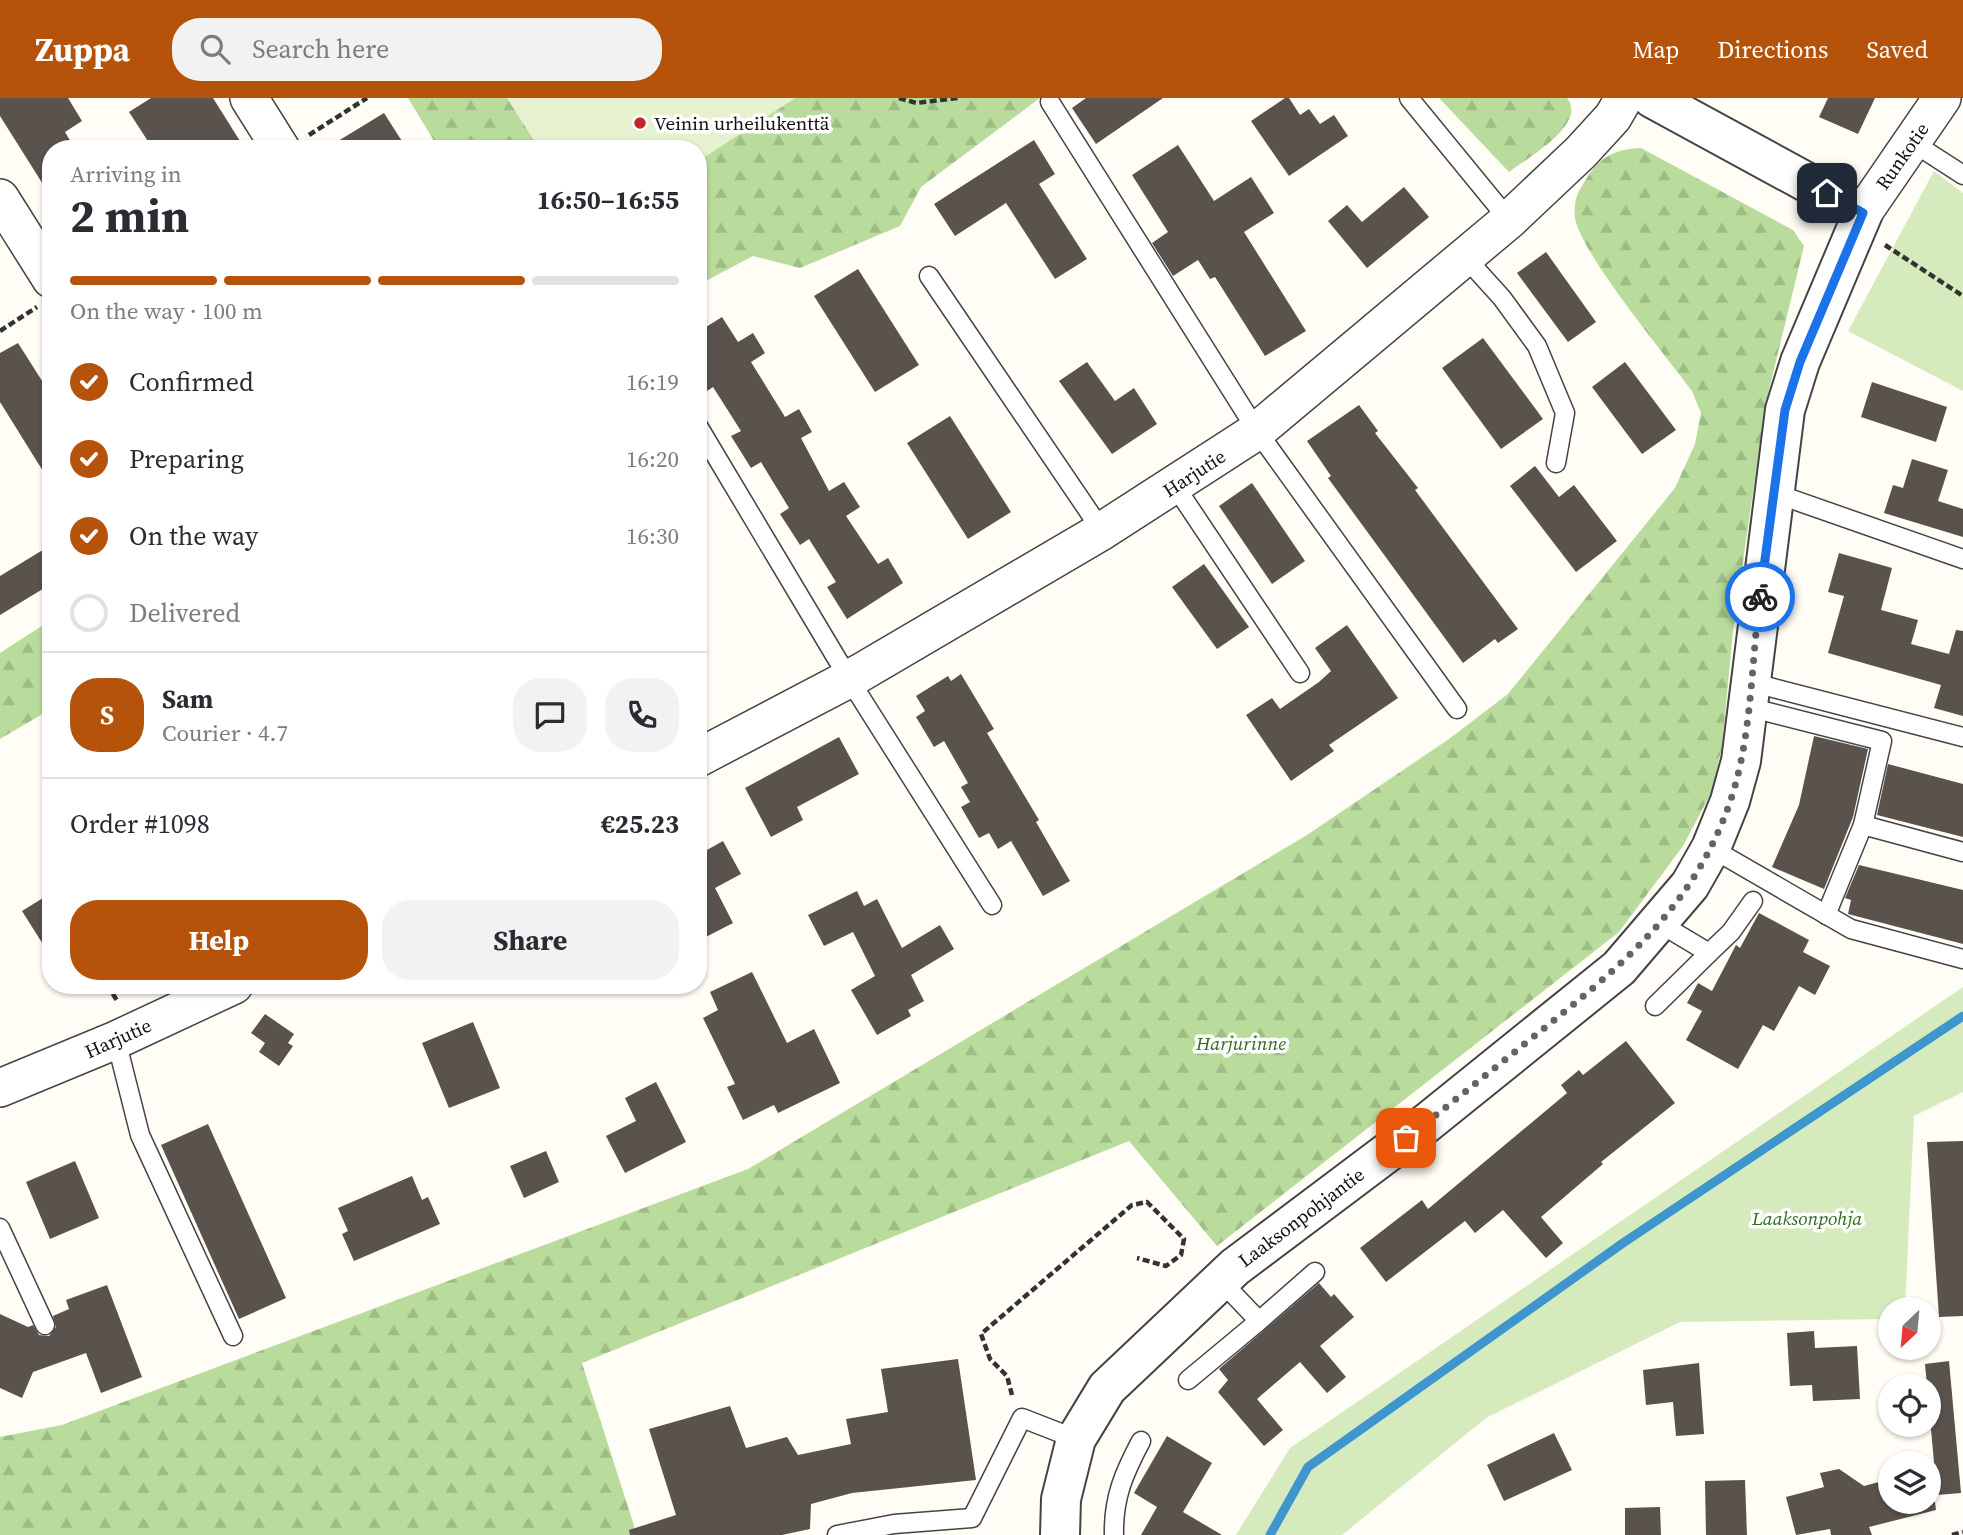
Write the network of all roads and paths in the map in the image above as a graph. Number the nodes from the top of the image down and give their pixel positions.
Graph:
1 (249, 98) edge
2 (367, 98) edge
3 (899, 98) edge
4 (958, 98) edge
5 (1409, 98) edge
6 (1624, 98) edge
7 (1652, 98) edge
8 (1942, 98) edge
9 (1050, 102) dead end
10 (286, 140) edge
11 (298, 140) edge
12 (1912, 142) junction
13 (1963, 175) edge
14 (0, 198) edge
15 (1863, 213) junction
16 (1509, 220) junction
17 (1464, 256) junction
18 (1877, 256) dead end
19 (929, 276) dead end
20 (42, 284) edge
21 (42, 295) edge
22 (1963, 296) edge
23 (0, 331) edge
24 (1257, 431) junction
25 (707, 441) edge
26 (1556, 463) dead end
27 (1174, 486) junction
28 (1774, 493) junction
29 (1102, 531) junction
30 (1963, 559) edge
31 (1300, 673) dead end
32 (849, 679) junction
33 (1749, 695) junction
34 (1457, 709) dead end
35 (1963, 737) edge
36 (707, 753) edge
37 (1863, 825) junction
38 (1711, 848) junction
39 (1963, 852) edge
40 (1753, 901) dead end
41 (992, 905) dead end
42 (1826, 915) junction
43 (1659, 923) junction
44 (1709, 953) junction
45 (1963, 959) edge
46 (215, 994) edge
47 (1655, 1006) dead end
48 (116, 1040) junction
49 (0, 1087) edge
50 (0, 1227) edge
51 (1137, 1258) dead end
52 (1315, 1272) dead end
53 (1220, 1280) junction
54 (1259, 1321) junction
55 (45, 1325) dead end
56 (233, 1336) dead end
57 (1188, 1380) dead end
58 (1012, 1395) dead end
59 (1076, 1439) junction
60 (1142, 1441) dead end
61 (1963, 1532) edge
62 (837, 1535) edge
63 (1060, 1535) edge
64 (1114, 1535) edge
65 (1952, 1535) edge

1 - 10 street
2 - 11 path
3 - 4 path
5 - 16 lane
6 - 16 street, Harjutie
7 - 15 street
8 - 12 street, Runkotie
9 - 24 lane
12 - 13 lane
12 - 15 street, Runkotie
14 - 20 street
15 - 28 street, Laaksonpohjantie
16 - 17 street, Harjutie
17 - 24 street, Harjutie
17 - 26 lane
18 - 22 path
19 - 29 lane
21 - 23 path
24 - 27 street, Harjutie
24 - 34 lane
25 - 32 lane
27 - 29 street, Harjutie
27 - 31 lane
28 - 30 lane
28 - 33 street, Laaksonpohjantie
29 - 32 street, Harjutie
32 - 36 street, Harjutie
32 - 41 lane
33 - 35 lane
33 - 37 lane
33 - 38 street, Laaksonpohjantie
37 - 39 lane
37 - 42 lane
38 - 42 lane
38 - 43 street, Laaksonpohjantie
40 - 44 lane
42 - 45 lane
43 - 44 lane
43 - 53 street, Laaksonpohjantie
44 - 47 lane
46 - 48 street, Harjutie
48 - 49 street, Harjutie
48 - 56 lane
50 - 55 lane
51 - 58 path
52 - 54 lane
53 - 54 lane
53 - 59 street, Laaksonpohjantie
54 - 57 lane
59 - 62 lane
59 - 63 street, Laaksonpohjantie
60 - 64 lane
61 - 65 path

